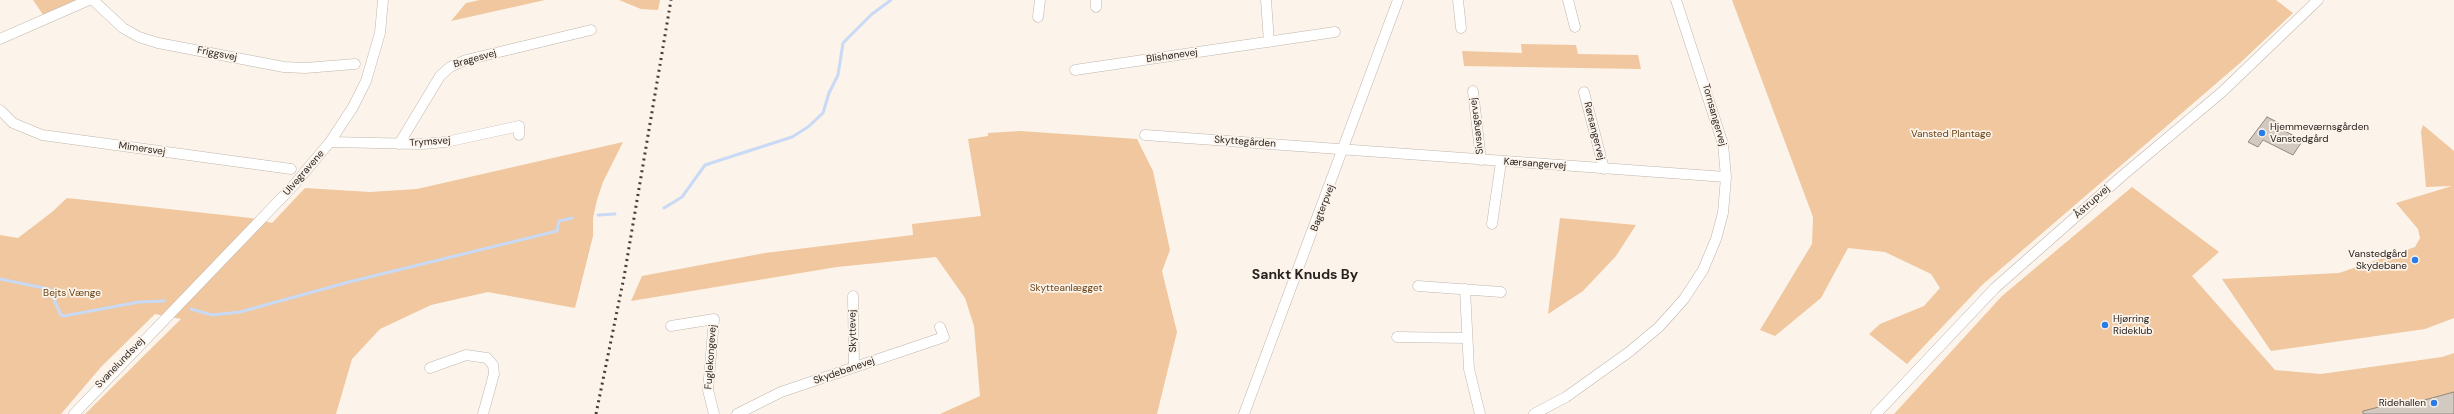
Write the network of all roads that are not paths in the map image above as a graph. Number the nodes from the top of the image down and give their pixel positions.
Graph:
1 (89, 0) edge
2 (93, 0) edge
3 (384, 0) edge
4 (1040, 0) edge
5 (1266, 0) edge
6 (1398, 0) edge
7 (1458, 0) edge
8 (1568, 0) edge
9 (1676, 0) edge
10 (2318, 0) edge
11 (1038, 17) dead end
12 (1575, 27) dead end
13 (1461, 28) dead end
14 (591, 30) dead end
15 (1335, 32) dead end
16 (0, 39) edge
17 (1269, 42) junction
18 (355, 64) dead end
19 (1075, 70) dead end
20 (1473, 91) dead end
21 (1584, 92) dead end
22 (0, 110) edge
23 (519, 135) dead end
24 (1145, 135) dead end
25 (330, 142) junction
26 (399, 144) junction
27 (1344, 150) junction
28 (1481, 160) junction
29 (1501, 162) junction
30 (292, 169) dead end
31 (1604, 169) junction
32 (1726, 177) junction
33 (1492, 224) dead end
34 (1418, 286) dead end
35 (1465, 289) junction
36 (1500, 292) dead end
37 (853, 296) dead end
38 (168, 314) joint
39 (671, 326) dead end
40 (940, 327) dead end
41 (1396, 337) dead end
42 (1466, 338) junction
43 (854, 367) junction
44 (430, 368) dead end
45 (74, 414) edge
46 (484, 414) edge
47 (714, 414) edge
48 (737, 414) edge
49 (1244, 414) edge
50 (1480, 414) edge
51 (1534, 414) edge
52 (1876, 414) edge

1 - 16 street
2 - 18 street, Friggsvej
3 - 25 street, Ulvegravene
4 - 11 street
5 - 17 street
6 - 27 street, Bagterpvej
7 - 13 street
8 - 12 street
9 - 32 street, Tornsangervej
10 - 52 street, Åstrupvej
14 - 26 street, Bragesvej
15 - 17 street, Blishønevej
17 - 19 street, Blishønevej
20 - 28 street, Sivsangervej
21 - 31 street, Rørsangervej
22 - 30 street, Mimersvej
23 - 26 street, Trymsvej
24 - 27 street, Skyttegården
25 - 26 street, Trymsvej
25 - 38 street, Ulvegravene
27 - 28 street, Kærsangervej
27 - 49 street, Bagterpvej
28 - 29 street, Kærsangervej
29 - 31 street, Kærsangervej
29 - 33 street
31 - 32 street, Kærsangervej
32 - 51 street, Tornsangervej
34 - 35 street
35 - 36 street
35 - 42 street
37 - 43 street, Skyttevej
38 - 45 street, Svanelundsvej
39 - 47 street, Fuglekongevej
40 - 43 street, Skydebanevej
41 - 42 street
42 - 50 street
43 - 48 street, Skydebanevej
44 - 46 street

